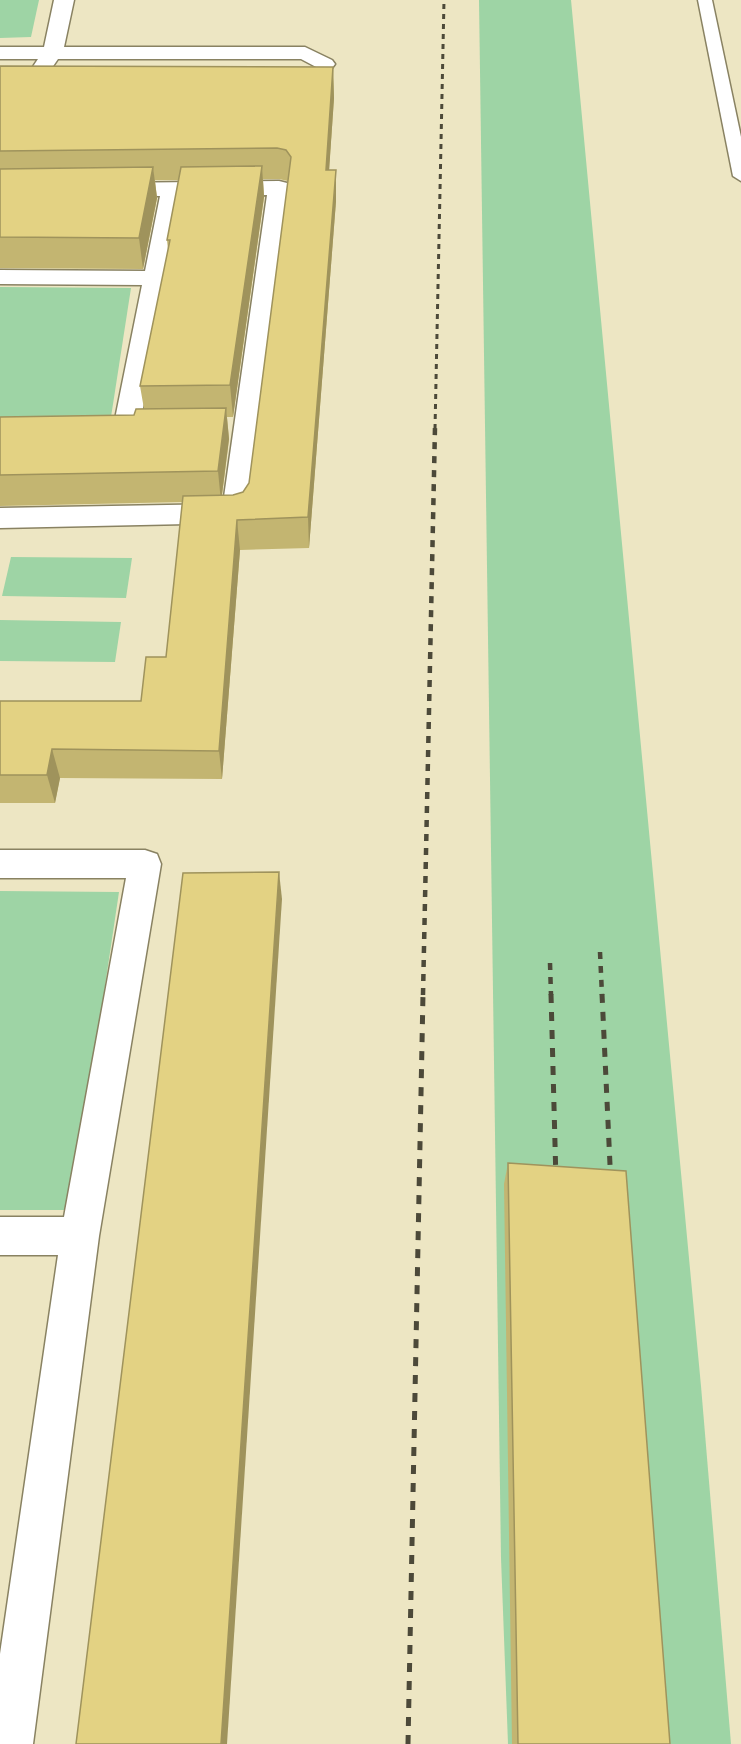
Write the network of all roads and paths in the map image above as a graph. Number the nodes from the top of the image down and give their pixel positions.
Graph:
1 (64, 0) edge
2 (705, 0) edge
3 (53, 52) junction
4 (0, 53) edge
5 (294, 73) edge
6 (39, 75) edge
7 (723, 90) junction
8 (741, 90) edge
9 (741, 176) edge
10 (173, 189) junction
11 (92, 190) edge
12 (0, 277) edge
13 (156, 278) junction
14 (126, 429) edge
15 (0, 518) edge
16 (0, 864) edge
17 (0, 1236) edge
18 (80, 1236) junction
19 (10, 1744) edge

1 - 3 street
2 - 7 lane
3 - 4 street
3 - 5 street
3 - 6 street
7 - 8 lane
7 - 9 lane
10 - 11 street
10 - 13 street
10 - 15 street
12 - 13 street
13 - 14 street
16 - 18 street
17 - 18 street
18 - 19 street

